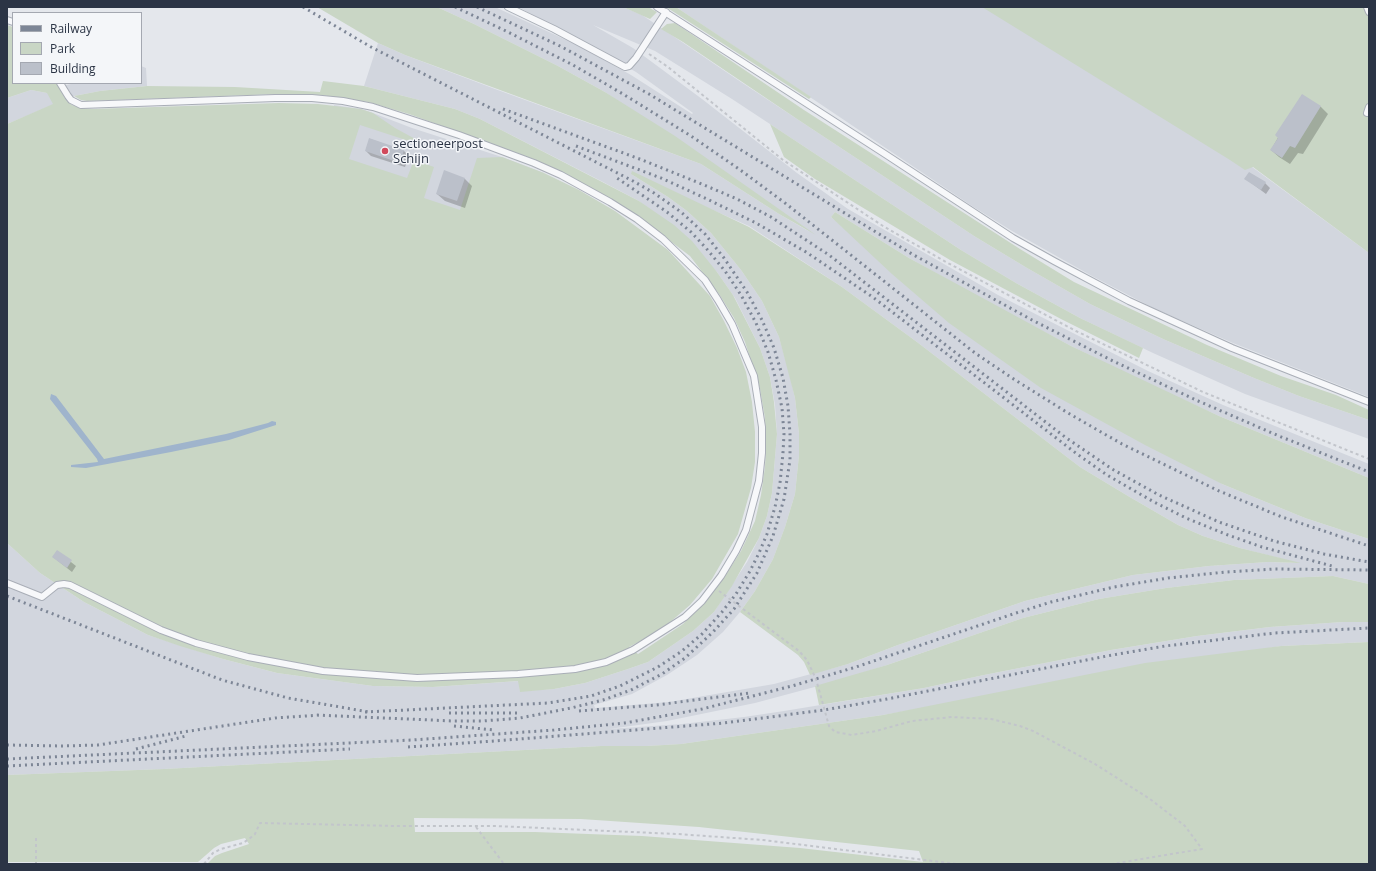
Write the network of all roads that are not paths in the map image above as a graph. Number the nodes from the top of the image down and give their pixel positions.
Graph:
1 (508, 7) edge
2 (657, 7) edge
3 (1367, 7) edge
4 (666, 12) junction
5 (1369, 12) edge
6 (61, 84) edge
7 (1369, 402) edge
8 (7, 583) edge

1 - 4 lane
2 - 4 lane
3 - 5 lane
4 - 7 lane
6 - 8 lane

